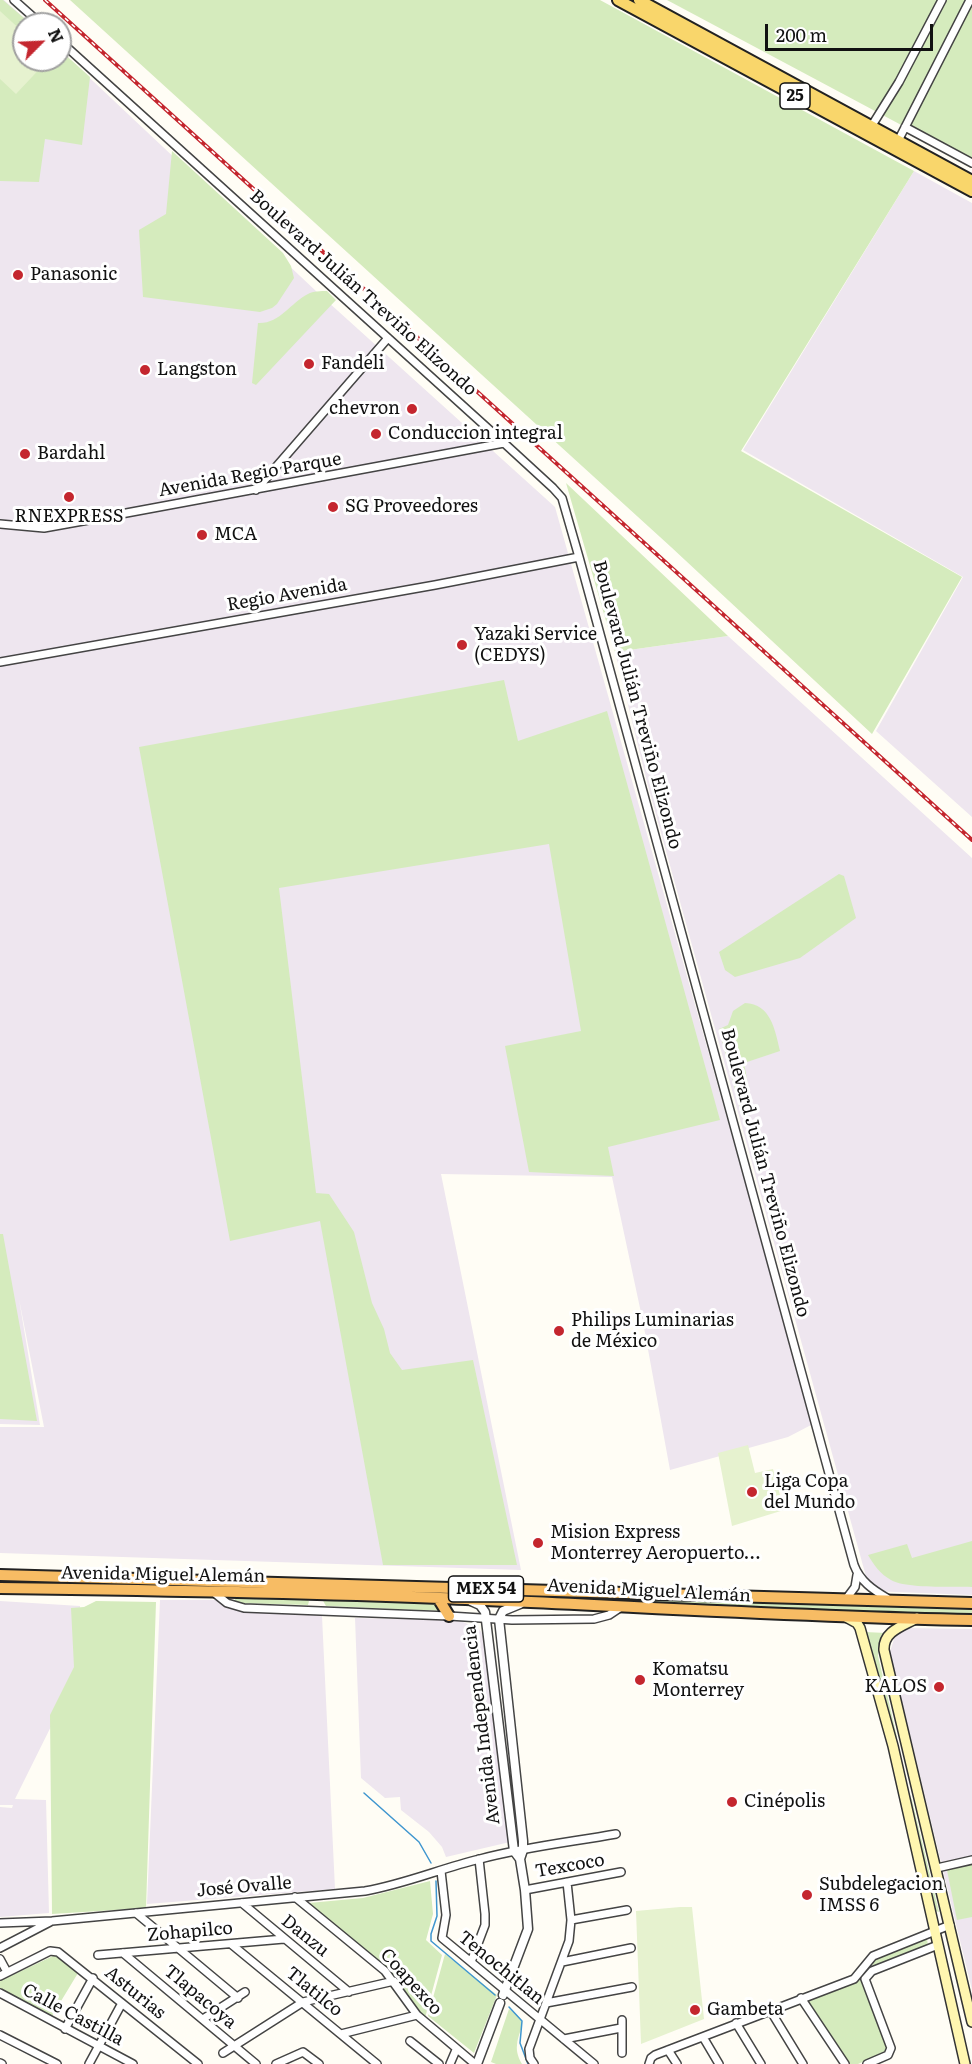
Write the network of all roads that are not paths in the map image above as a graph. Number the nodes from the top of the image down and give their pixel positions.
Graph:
1 (14, 0) edge
2 (618, 0) edge
3 (639, 0) edge
4 (942, 0) edge
5 (970, 0) edge
6 (28, 12) edge
7 (72, 52) edge
8 (871, 127) junction
9 (905, 127) junction
10 (898, 141) junction
11 (972, 163) edge
12 (972, 180) edge
13 (972, 191) edge
14 (388, 338) junction
15 (504, 443) junction
16 (256, 490) junction
17 (0, 524) edge
18 (579, 557) junction
19 (0, 662) edge
20 (0, 1575) edge
21 (858, 1575) junction
22 (0, 1588) edge
23 (211, 1591) junction
24 (438, 1598) junction
25 (462, 1599) junction
26 (846, 1599) junction
27 (892, 1601) junction
28 (526, 1602) junction
29 (972, 1604) edge
30 (621, 1607) junction
31 (448, 1616) junction
32 (843, 1616) junction
33 (917, 1618) junction
34 (486, 1619) junction
35 (499, 1619) junction
36 (972, 1620) edge
37 (875, 1680) junction
38 (927, 1828) junction
39 (616, 1834) dead end
40 (519, 1853) junction
41 (479, 1859) junction
42 (972, 1860) edge
43 (937, 1868) junction
44 (436, 1872) junction
45 (621, 1872) dead end
46 (567, 1882) junction
47 (525, 1890) junction
48 (295, 1897) junction
49 (242, 1903) junction
50 (627, 1910) dead end
51 (136, 1913) junction
52 (571, 1920) junction
53 (52, 1921) junction
54 (0, 1923) edge
55 (942, 1928) junction
56 (284, 1939) junction
57 (231, 1944) junction
58 (938, 1945) junction
59 (0, 1948) edge
60 (177, 1948) junction
61 (631, 1948) dead end
62 (123, 1953) junction
63 (98, 1955) dead end
64 (0, 1959) edge
65 (471, 1962) junction
66 (562, 1962) junction
67 (3, 1974) edge
68 (93, 1978) junction
69 (394, 1981) junction
70 (632, 1987) dead end
71 (246, 1992) dead end
72 (349, 1992) junction
73 (0, 1993) edge
74 (503, 1996) junction
75 (238, 1998) junction
76 (801, 1998) junction
77 (303, 2002) junction
78 (122, 2003) junction
79 (546, 2003) junction
80 (770, 2010) junction
81 (417, 2014) junction
82 (539, 2018) junction
83 (203, 2019) junction
84 (622, 2020) dead end
85 (972, 2022) edge
86 (736, 2023) junction
87 (621, 2028) junction
88 (65, 2029) junction
89 (341, 2034) junction
90 (0, 2035) edge
91 (703, 2037) junction
92 (564, 2039) junction
93 (410, 2041) dead end
94 (234, 2045) junction
95 (99, 2046) junction
96 (456, 2050) junction
97 (668, 2050) junction
98 (223, 2053) dead end
99 (622, 2053) dead end
100 (57, 2064) edge
101 (89, 2064) edge
102 (133, 2064) edge
103 (198, 2064) edge
104 (256, 2064) edge
105 (276, 2064) edge
106 (319, 2064) edge
107 (377, 2064) edge
108 (439, 2064) edge
109 (450, 2064) edge
110 (476, 2064) edge
111 (534, 2064) edge
112 (594, 2064) edge
113 (649, 2064) edge
114 (677, 2064) edge
115 (719, 2064) edge
116 (761, 2064) edge
117 (803, 2064) edge
118 (845, 2064) edge
119 (867, 2064) edge
120 (965, 2064) edge

1 - 6 street
2 - 13 main road, 25
3 - 8 main road, 25
4 - 8 street
5 - 9 street
7 - 14 street, Boulevard Julián Treviño Elizondo
8 - 10 main road, 25
9 - 10 street
9 - 11 street
10 - 12 main road, 25
14 - 15 street, Boulevard Julián Treviño Elizondo
14 - 16 street
15 - 16 street, Avenida Regio Parque
15 - 18 street, Boulevard Julián Treviño Elizondo
16 - 17 street, Avenida Regio Parque
18 - 19 street, Regio Avenida
18 - 21 street, Boulevard Julián Treviño Elizondo
20 - 26 highway, Avenida Miguel Alemán / MEX 54
21 - 26 street
21 - 27 street
22 - 23 highway, Avenida Miguel Alemán / MEX 54
23 - 24 highway, Avenida Miguel Alemán / MEX 54
23 - 31 street
24 - 25 highway, Avenida Miguel Alemán / MEX 54
24 - 31 highway
25 - 28 highway, Avenida Miguel Alemán / MEX 54
25 - 34 street, Avenida Independencia
26 - 27 highway, Avenida Miguel Alemán / MEX 54
27 - 29 highway, Avenida Miguel Alemán / MEX 54
28 - 30 highway, Avenida Miguel Alemán / MEX 54
28 - 35 street, Avenida Independencia
30 - 32 highway, Avenida Miguel Alemán / MEX 54
30 - 35 street
31 - 34 street
32 - 33 highway, Avenida Miguel Alemán / MEX 54
32 - 37 main road
33 - 36 highway, Avenida Miguel Alemán / MEX 54
33 - 38 main road
34 - 35 street
34 - 40 street, Avenida Independencia
35 - 40 street, Avenida Independencia
37 - 38 main road
37 - 55 main road
38 - 43 main road
39 - 40 street, José Ovalle
40 - 41 street, José Ovalle
40 - 47 street, Avenida Independencia
41 - 44 street, José Ovalle
41 - 65 street
42 - 43 street
43 - 55 main road
44 - 48 street, José Ovalle
44 - 65 street, Tenochitlan
45 - 46 street, Texcoco
46 - 47 street, Texcoco
46 - 52 street
47 - 74 street, Avenida Independencia
48 - 49 street, José Ovalle
48 - 69 street, Coapexco
49 - 51 street, José Ovalle
49 - 56 street, Danzu
50 - 52 street
51 - 53 street, José Ovalle
51 - 60 street
52 - 66 street
53 - 54 street, José Ovalle
53 - 59 street
55 - 58 main road
55 - 76 street
55 - 85 main road
56 - 57 street, Zohapilco
56 - 72 street, Danzu
57 - 60 street, Zohapilco
57 - 77 street, Tlatilco
58 - 119 street
58 - 120 main road
60 - 62 street, Zohapilco
60 - 75 street
61 - 66 street
62 - 63 street, Zohapilco
62 - 83 street, Tlapacoya
64 - 67 street
65 - 74 street, Tenochitlan
66 - 79 street
67 - 68 street, Asturias
68 - 78 street, Asturias
68 - 88 street
69 - 72 street
69 - 81 street, Coapexco
70 - 79 street
71 - 75 street
72 - 77 street
73 - 88 street, Calle Castilla
74 - 82 street, Tenochitlan
74 - 110 street, Avenida Independencia
75 - 83 street
76 - 80 street
76 - 118 street
77 - 89 street, Tlatilco
77 - 94 street
78 - 95 street
78 - 103 street, Asturias
79 - 82 street
80 - 86 street
80 - 117 street
81 - 89 street
81 - 96 street, Coapexco
82 - 92 street, Tenochitlan
82 - 111 street
83 - 94 street, Tlapacoya
84 - 87 street
86 - 91 street
86 - 116 street
87 - 92 street
87 - 99 street
88 - 95 street, Calle Castilla
89 - 107 street, Tlatilco
90 - 100 street
91 - 97 street
91 - 115 street
92 - 112 street, Tenochitlan
93 - 108 street
94 - 98 street
94 - 104 street, Tlapacoya
95 - 101 street
95 - 102 street, Calle Castilla
96 - 109 street
96 - 110 street, Coapexco
97 - 113 street
97 - 114 street
105 - 106 street

